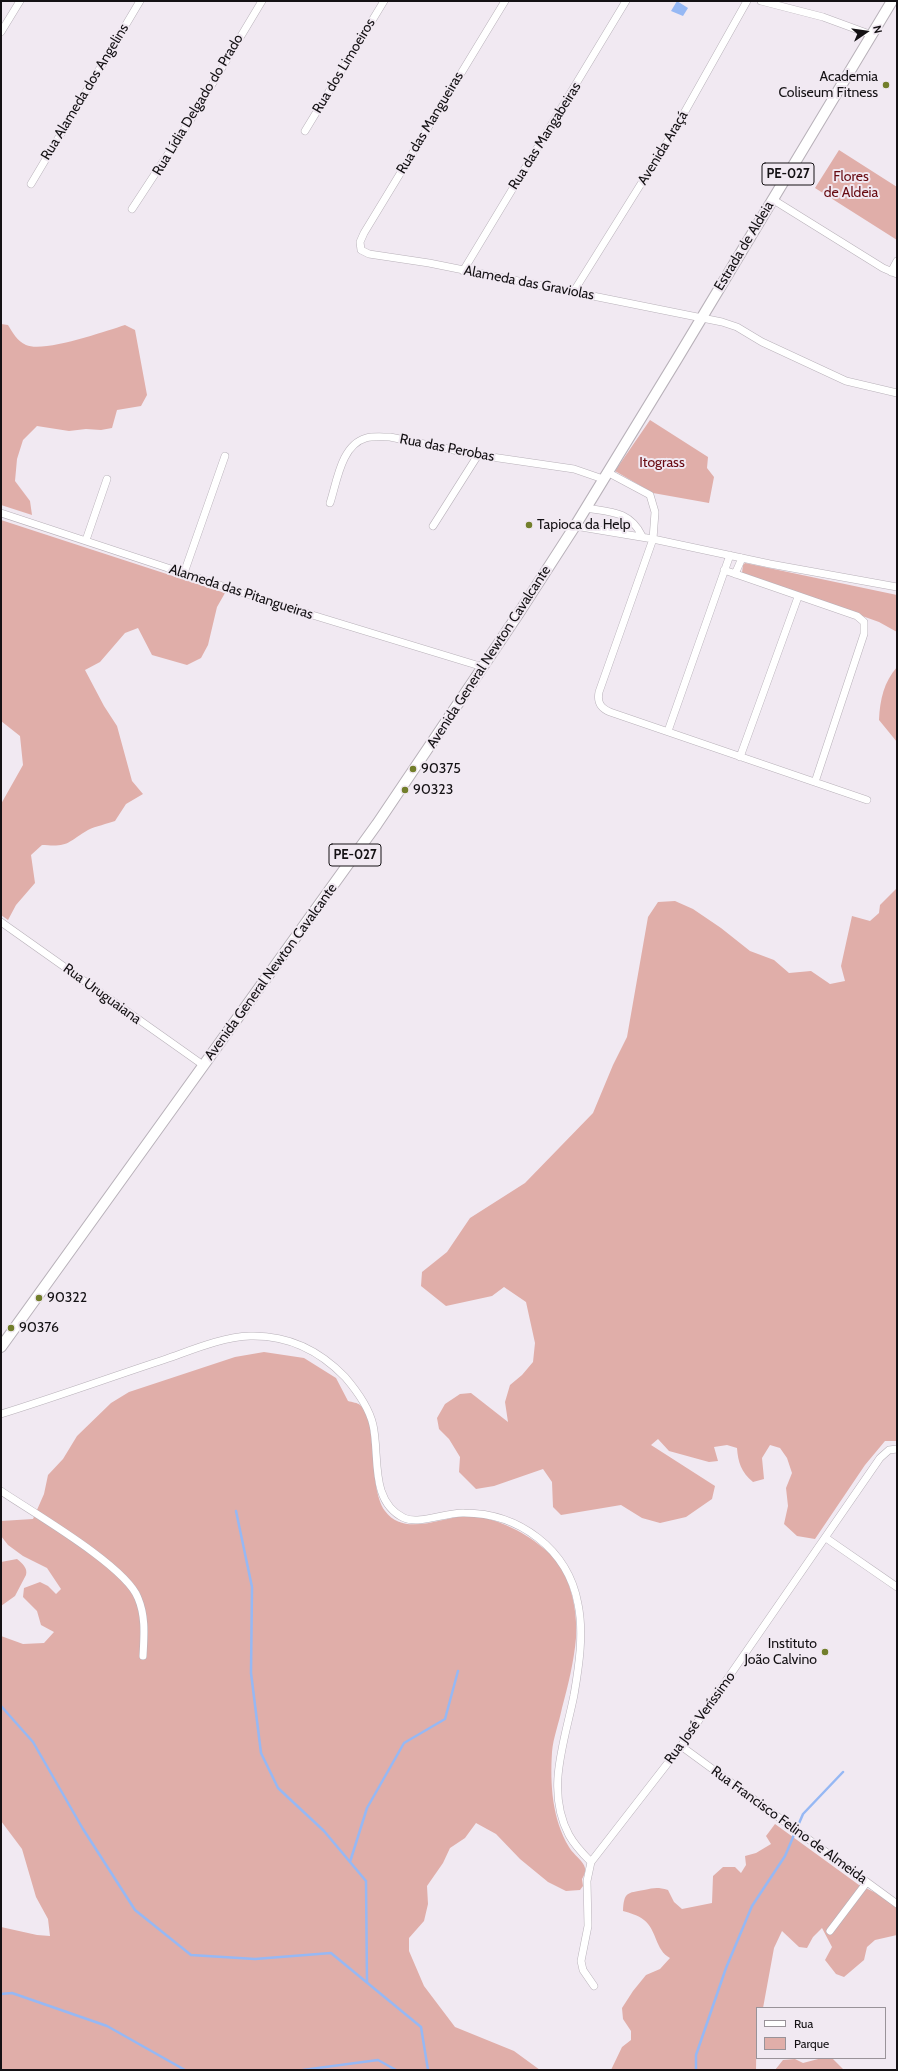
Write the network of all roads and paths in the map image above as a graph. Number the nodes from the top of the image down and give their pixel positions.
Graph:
1 (20, 1) edge
2 (140, 1) edge
3 (262, 1) edge
4 (384, 1) edge
5 (505, 1) edge
6 (626, 1) edge
7 (747, 1) edge
8 (761, 1) edge
9 (892, 1) edge
10 (1, 32) edge
11 (872, 35) junction
12 (305, 131) dead end
13 (30, 184) dead end
14 (772, 199) junction
15 (132, 209) dead end
16 (359, 248) joint
17 (897, 261) edge
18 (463, 271) junction
19 (894, 273) edge
20 (574, 291) junction
21 (701, 317) junction
22 (684, 347) joint
23 (897, 393) edge
24 (478, 455) junction
25 (226, 456) dead end
26 (605, 475) junction
27 (106, 479) dead end
28 (330, 503) dead end
29 (586, 508) junction
30 (1, 513) edge
31 (433, 526) dead end
32 (575, 526) junction
33 (642, 536) junction
34 (653, 538) junction
35 (86, 540) junction
36 (730, 555) junction
37 (742, 558) junction
38 (724, 570) junction
39 (184, 573) junction
40 (735, 574) junction
41 (897, 587) edge
42 (798, 597) junction
43 (483, 667) junction
44 (668, 732) junction
45 (740, 757) junction
46 (815, 782) junction
47 (867, 800) dead end
48 (1, 922) edge
49 (203, 1065) junction
50 (1, 1347) edge
51 (1, 1414) edge
52 (895, 1449) edge
53 (1, 1491) edge
54 (826, 1538) junction
55 (897, 1587) edge
56 (143, 1656) dead end
57 (681, 1746) junction
58 (591, 1862) junction
59 (867, 1882) junction
60 (897, 1904) edge
61 (830, 1931) dead end
62 (594, 1986) dead end

1 - 10 street
2 - 13 street, Rua Alameda dos Angelins
3 - 15 street, Rua Lídia Delgado do Prado
4 - 12 street, Rua dos Limoeiros
5 - 16 street, Rua das Mangueiras
6 - 18 street, Rua das Mangabeiras
7 - 20 street, Avenida Araçá
8 - 11 street
9 - 11 main road, Estrada de Aldeia / PE-027
11 - 14 main road, Estrada de Aldeia / PE-027
14 - 19 street
14 - 21 main road, Estrada de Aldeia / PE-027
16 - 18 street, Alameda das Graviolas
17 - 19 street
18 - 20 street, Alameda das Graviolas
20 - 21 street, Alameda das Graviolas
21 - 22 main road, Estrada de Aldeia / PE-027
21 - 23 street, Alameda das Graviolas
22 - 26 main road, Avenida General Newton Cavalcante / PE-027
24 - 26 street, Rua das Perobas
24 - 28 street, Rua das Perobas
24 - 31 street
25 - 39 street
26 - 29 main road, Avenida General Newton Cavalcante / PE-027
26 - 34 street, Rua das Perobas
27 - 35 street
29 - 32 main road, Avenida General Newton Cavalcante / PE-027
29 - 33 street
30 - 35 street, Alameda das Pitangueiras
32 - 33 street
32 - 43 main road, Avenida General Newton Cavalcante / PE-027
33 - 34 street
34 - 36 street
34 - 44 street
35 - 39 street, Alameda das Pitangueiras
36 - 37 street
36 - 38 street
37 - 40 street
37 - 41 street
38 - 40 street
38 - 44 street
39 - 43 street, Alameda das Pitangueiras
40 - 42 street
42 - 45 street
42 - 46 street
43 - 49 main road, Avenida General Newton Cavalcante / PE-027
44 - 45 street
45 - 46 street
46 - 47 street
48 - 49 street, Rua Uruguaiana
49 - 50 main road, Avenida General Newton Cavalcante / PE-027
51 - 58 street
52 - 54 street, Rua José Veríssimo
53 - 56 street
54 - 55 street
54 - 57 street, Rua José Veríssimo
57 - 58 street, Rua José Veríssimo
57 - 59 street, Rua Francisco Felino de Almeida
58 - 62 street, Rua José Veríssimo
59 - 60 street, Rua Francisco Felino de Almeida
59 - 61 street

